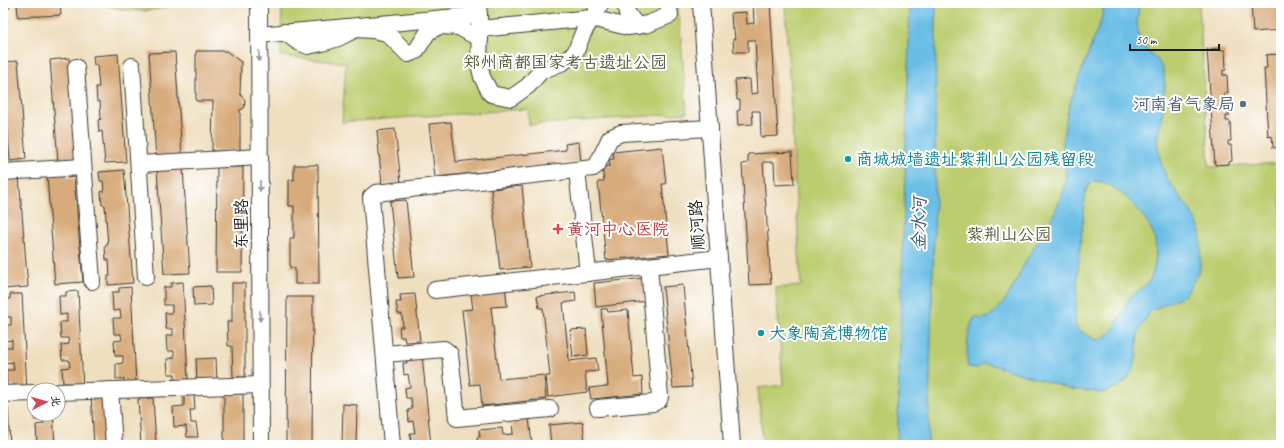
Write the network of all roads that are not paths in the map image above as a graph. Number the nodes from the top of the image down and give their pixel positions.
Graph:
1 (259, 3) edge
2 (601, 3) edge
3 (625, 3) edge
4 (668, 3) edge
5 (701, 3) edge
6 (591, 18) junction
7 (479, 21) edge
8 (637, 26) junction
9 (284, 32) junction
10 (259, 35) junction
11 (132, 66) dead end
12 (76, 67) dead end
13 (710, 128) junction
14 (260, 156) junction
15 (139, 164) junction
16 (83, 167) junction
17 (577, 170) junction
18 (3, 172) edge
19 (719, 258) junction
20 (649, 266) junction
21 (588, 273) junction
22 (146, 277) dead end
23 (92, 281) dead end
24 (435, 290) dead end
25 (385, 354) junction
26 (260, 385) junction
27 (110, 390) junction
28 (66, 392) edge
29 (26, 393) edge
30 (3, 394) edge
31 (598, 408) dead end
32 (550, 409) dead end
33 (114, 445) edge
34 (261, 445) edge
35 (392, 445) edge
36 (732, 445) edge

1 - 10 street, 东里路
2 - 6 street
3 - 8 street
4 - 8 street
5 - 13 street, 顺河路
6 - 7 street
6 - 7 street
6 - 8 street
7 - 9 street
7 - 9 street
9 - 10 street
10 -> 14 street, 东里路
11 - 15 street
12 - 16 street
13 - 17 street
13 - 19 street, 顺河路
14 - 15 street
14 -> 26 street, 东里路
15 - 22 street
16 - 18 street
16 - 23 street
17 - 21 street
17 - 25 street
19 - 20 street
19 - 36 street, 顺河路
20 - 21 street
20 - 31 street
21 - 24 street
25 - 32 street
25 - 35 street
26 - 27 street
26 - 34 street, 东里路
27 - 28 street
27 - 33 street
29 - 30 street

